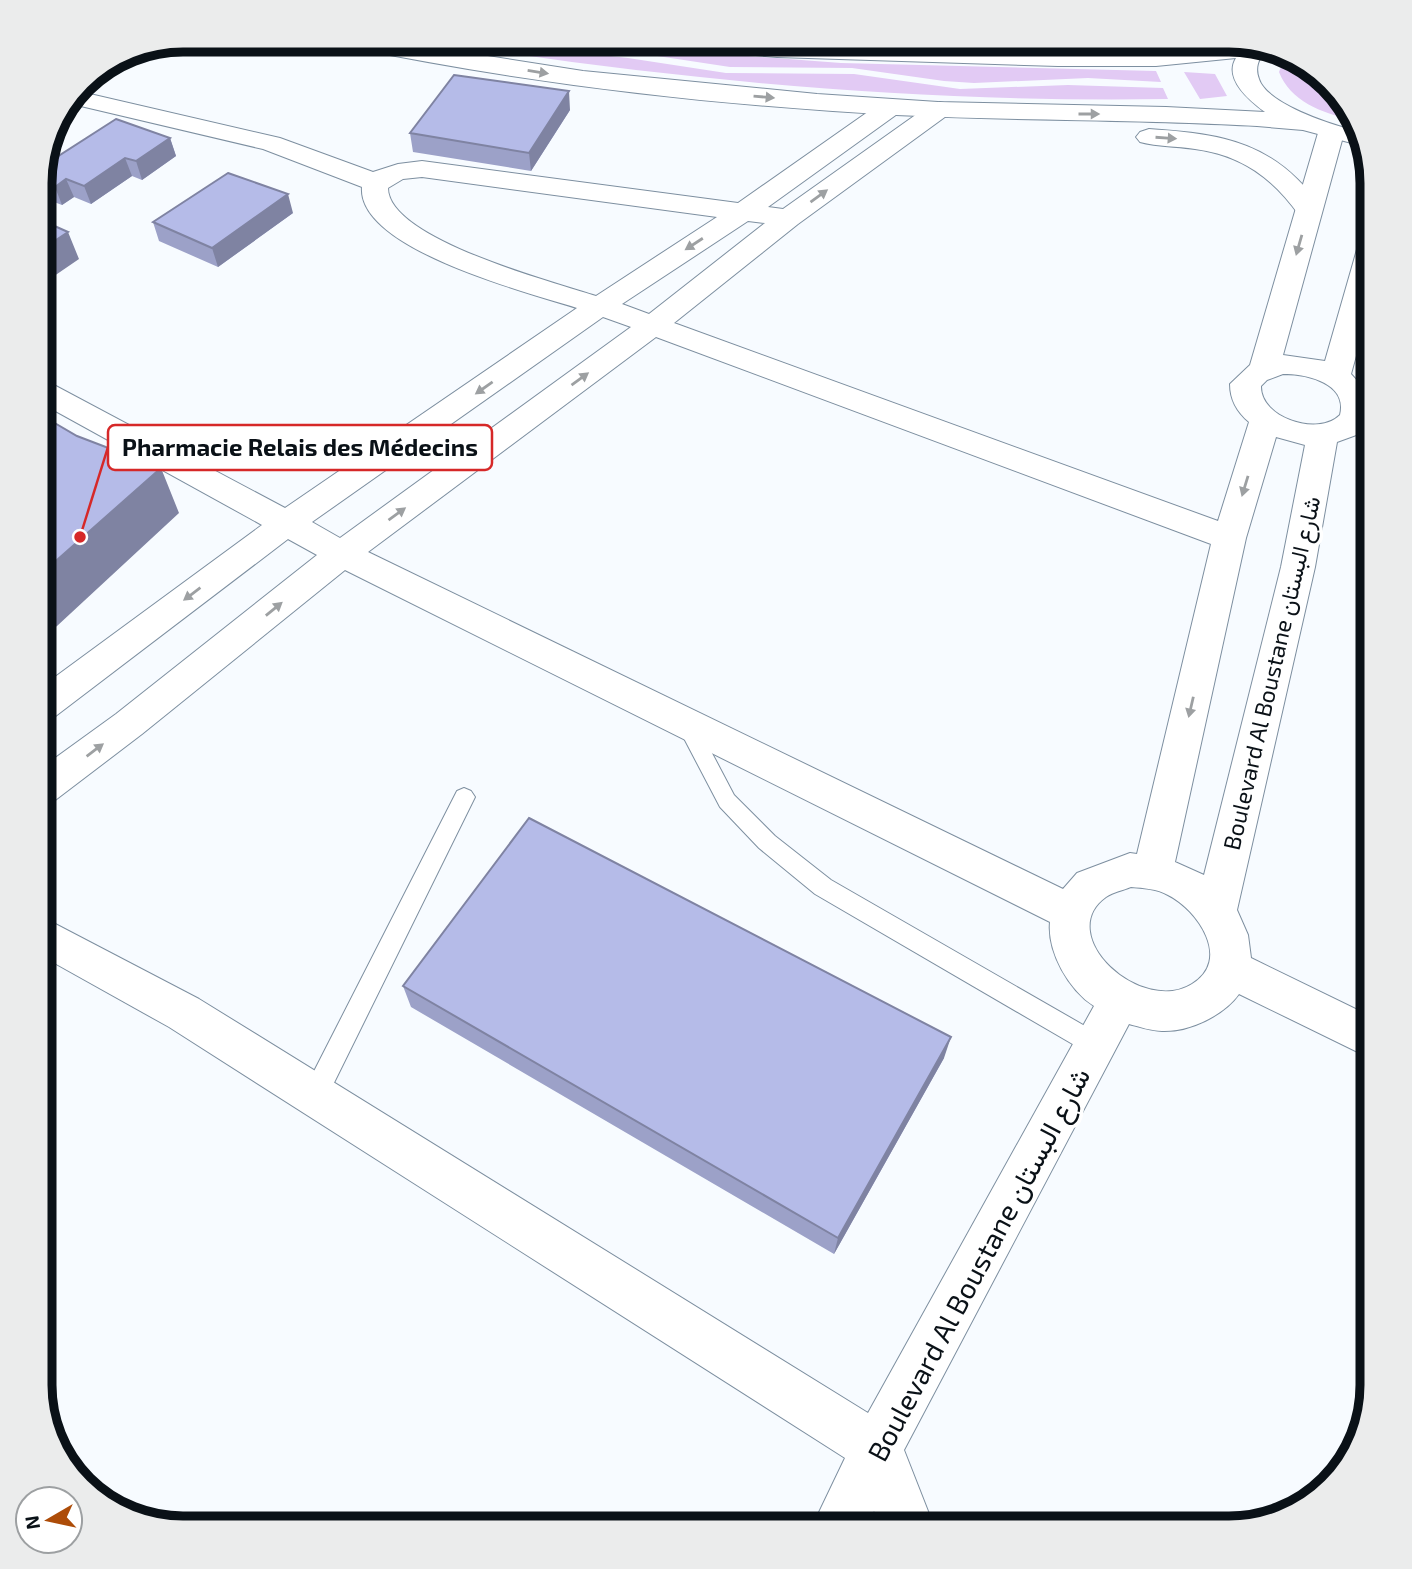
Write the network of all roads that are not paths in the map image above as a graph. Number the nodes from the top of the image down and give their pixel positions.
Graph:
1 (423, 52) edge
2 (808, 53) edge
3 (1217, 53) edge
4 (1249, 54) edge
5 (84, 100) edge
6 (891, 107) junction
7 (940, 109) junction
8 (978, 111) junction
9 (1302, 123) junction
10 (1344, 136) edge
11 (377, 183) junction
12 (1309, 209) junction
13 (741, 213) junction
14 (788, 218) junction
15 (1360, 287) edge
16 (600, 306) junction
17 (1350, 322) junction
18 (653, 325) junction
19 (1360, 336) edge
20 (1264, 367) junction
21 (1335, 377) junction
22 (53, 397) edge
23 (1360, 402) edge
24 (1360, 414) edge
25 (1265, 421) junction
26 (1323, 435) junction
27 (286, 524) junction
28 (1229, 538) junction
29 (342, 554) junction
30 (53, 699) edge
31 (686, 723) junction
32 (52, 781) edge
33 (464, 797) dead end
34 (1153, 872) junction
35 (1216, 911) junction
36 (1070, 912) junction
37 (52, 941) edge
38 (1230, 968) junction
39 (1120, 1000) junction
40 (1360, 1033) edge
41 (1096, 1045) junction
42 (315, 1095) junction
43 (877, 1448) junction
44 (844, 1516) edge
45 (903, 1516) edge

1 -> 6 street
2 - 3 street
4 - 9 street
5 - 11 street
6 - 7 street
6 - 13 street
7 - 8 street
14 -> 7 street
8 -> 9 street
8 -> 12 street
9 - 10 street
10 - 12 street
11 - 13 street
11 - 16 street
12 -> 20 street
13 - 14 street
13 -> 16 street
14 - 18 street
15 - 17 street
16 - 18 street
16 -> 27 street
17 - 19 street
17 - 21 street
18 - 28 street
29 -> 18 street
20 - 21 street
20 - 25 street
21 - 23 street
22 - 27 street
24 - 26 street
25 - 26 street
25 -> 28 street
26 - 35 street, Boulevard Al Boustane شارع البستان
27 - 29 street
27 -> 30 street
28 -> 34 street
29 - 31 street
32 -> 29 street
31 - 36 street
31 - 41 lane
33 - 42 lane
34 - 35 street
34 - 36 street
35 - 38 street
36 - 39 street
37 - 42 street
38 - 39 street
38 - 40 street
39 - 41 street, Boulevard Al Boustane شارع البستان
41 - 43 street, Boulevard Al Boustane شارع البستان
42 - 43 street
43 - 44 street, Boulevard Al Boustane شارع البستان
43 - 45 street

